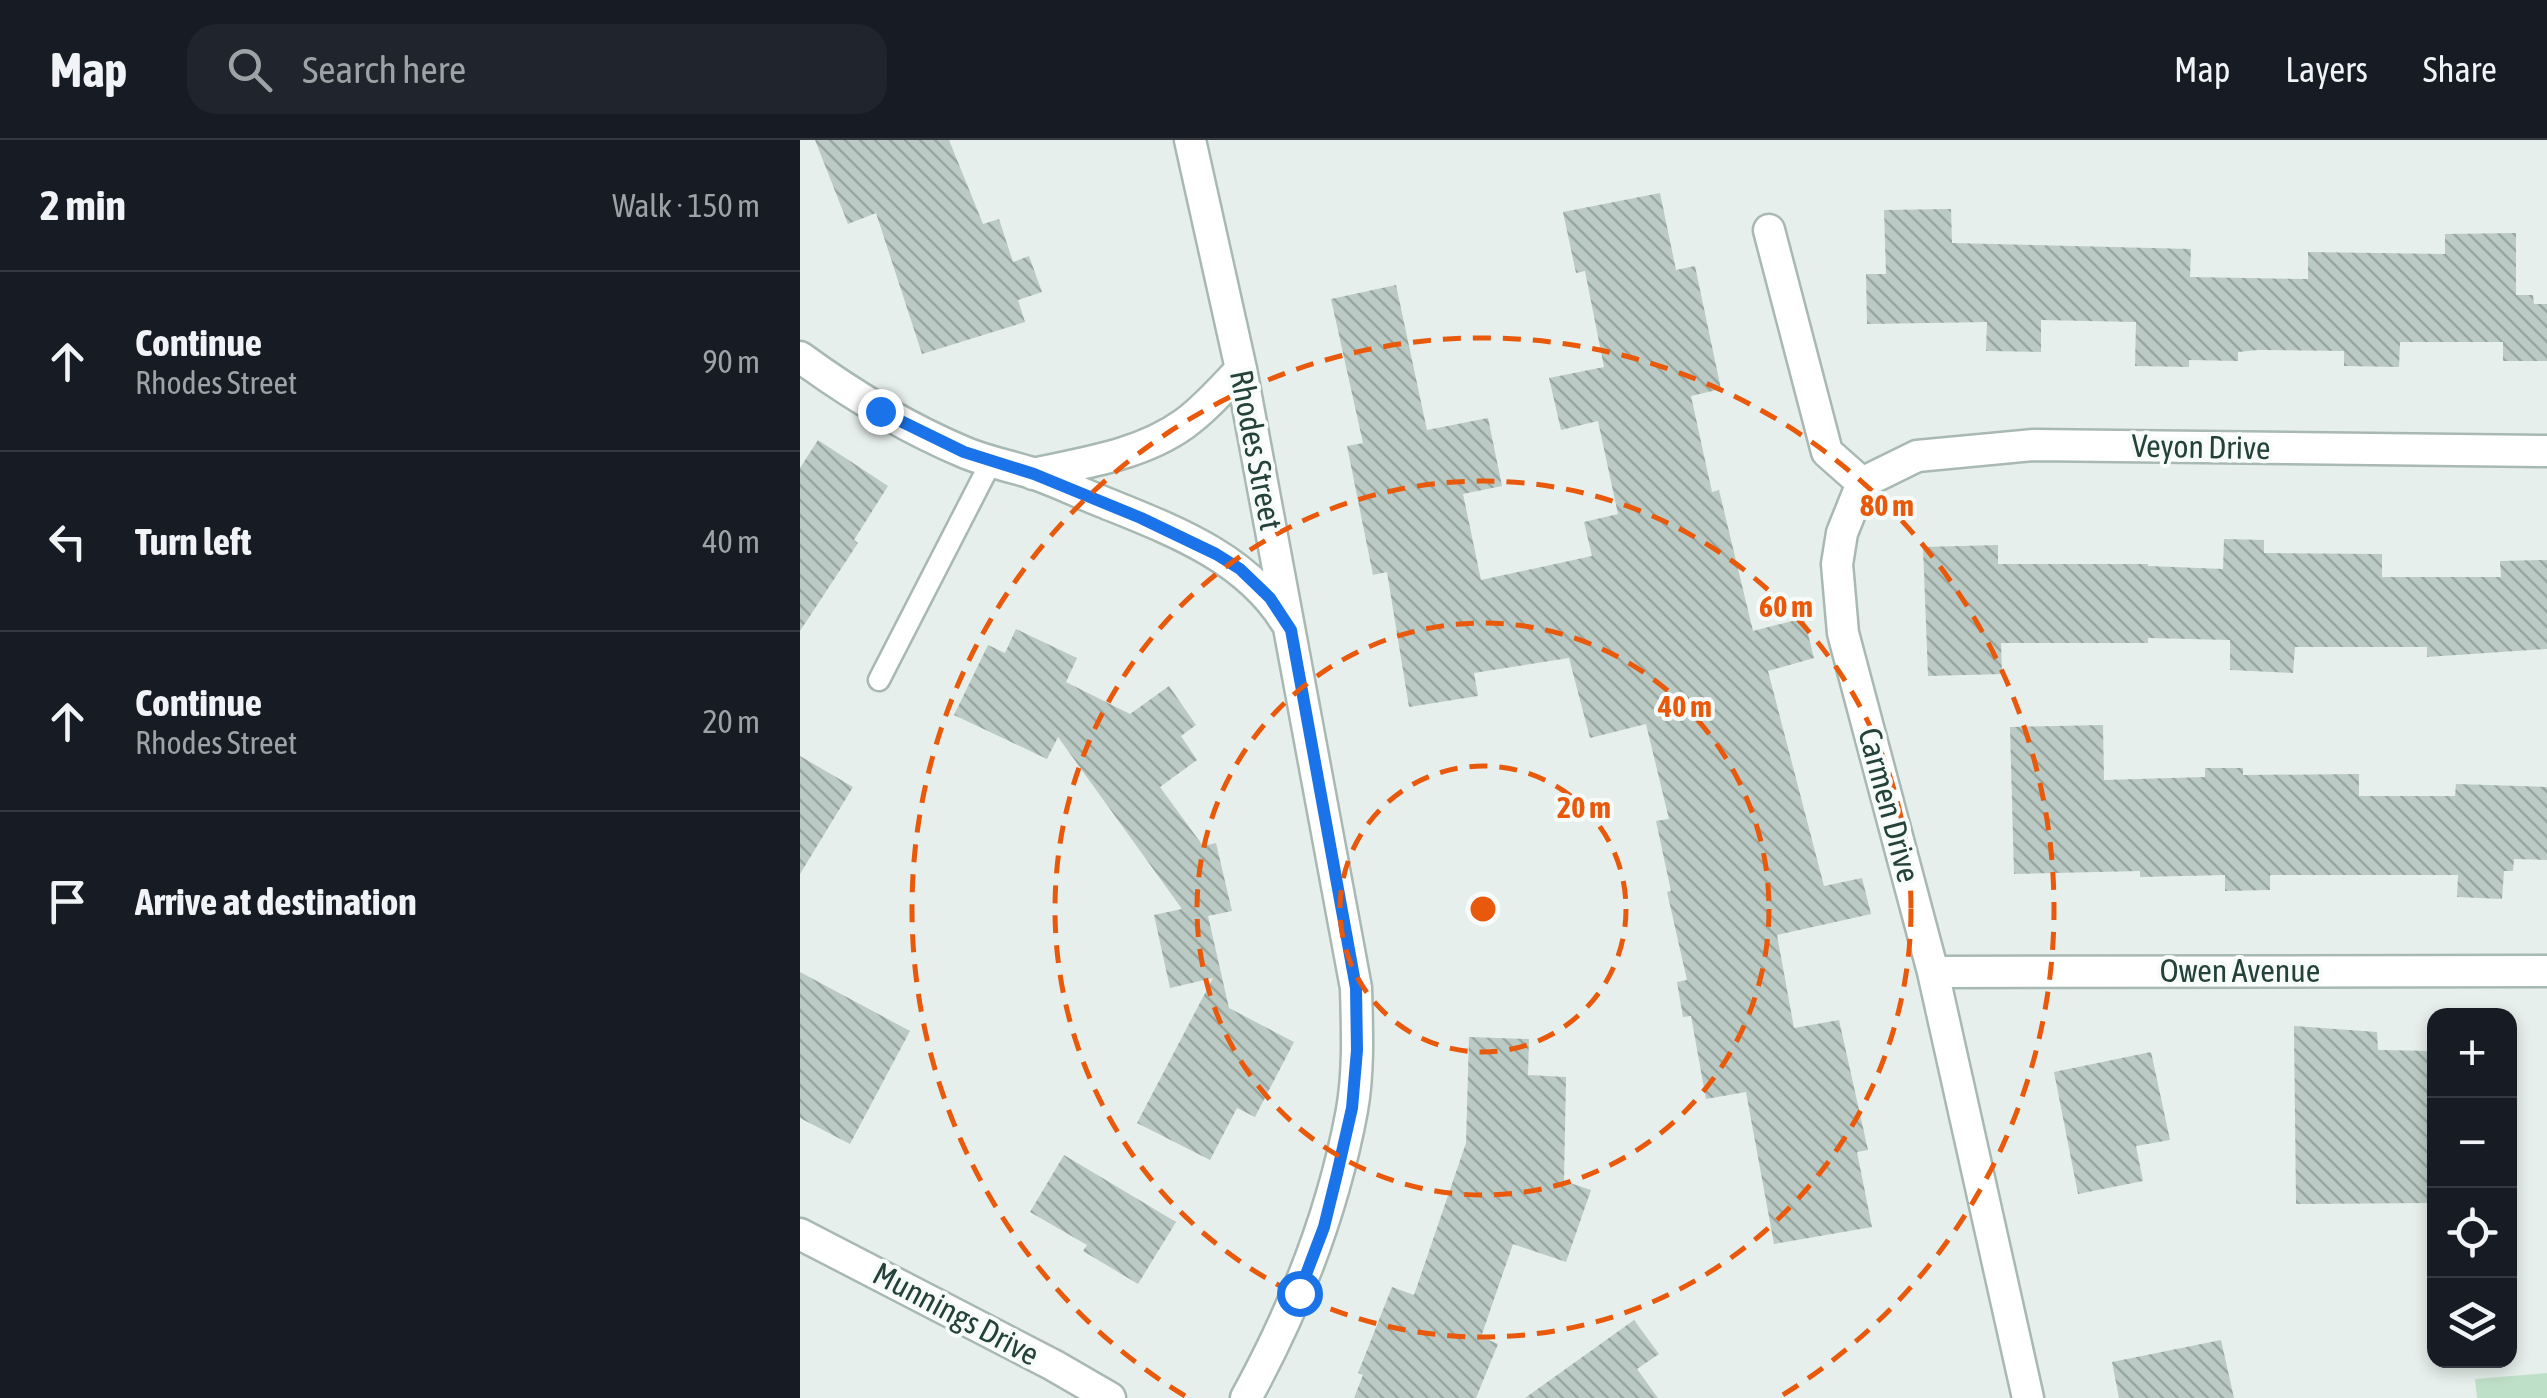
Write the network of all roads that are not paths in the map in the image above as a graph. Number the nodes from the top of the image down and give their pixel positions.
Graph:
1 (1190, 140) edge
2 (1769, 230) dead end
3 (800, 356) edge
4 (1241, 369) junction
5 (2547, 451) edge
6 (991, 462) junction
7 (1034, 474) junction
8 (1862, 483) junction
9 (1291, 630) junction
10 (879, 680) dead end
11 (2547, 971) edge
12 (1933, 972) junction
13 (800, 1234) edge
14 (1110, 1398) edge
15 (1246, 1398) edge
16 (2028, 1398) edge

1 - 4 street, Rhodes Street
2 - 8 street
3 - 6 street
4 - 7 street
4 - 9 street, Rhodes Street
5 - 8 street, Veyon Drive
6 - 7 street
6 - 10 lane
7 - 9 street
8 - 12 street, Carmen Drive
9 - 15 street, Rhodes Street
11 - 12 street, Owen Avenue
12 - 16 street, Carmen Drive
13 - 14 street, Munnings Drive

